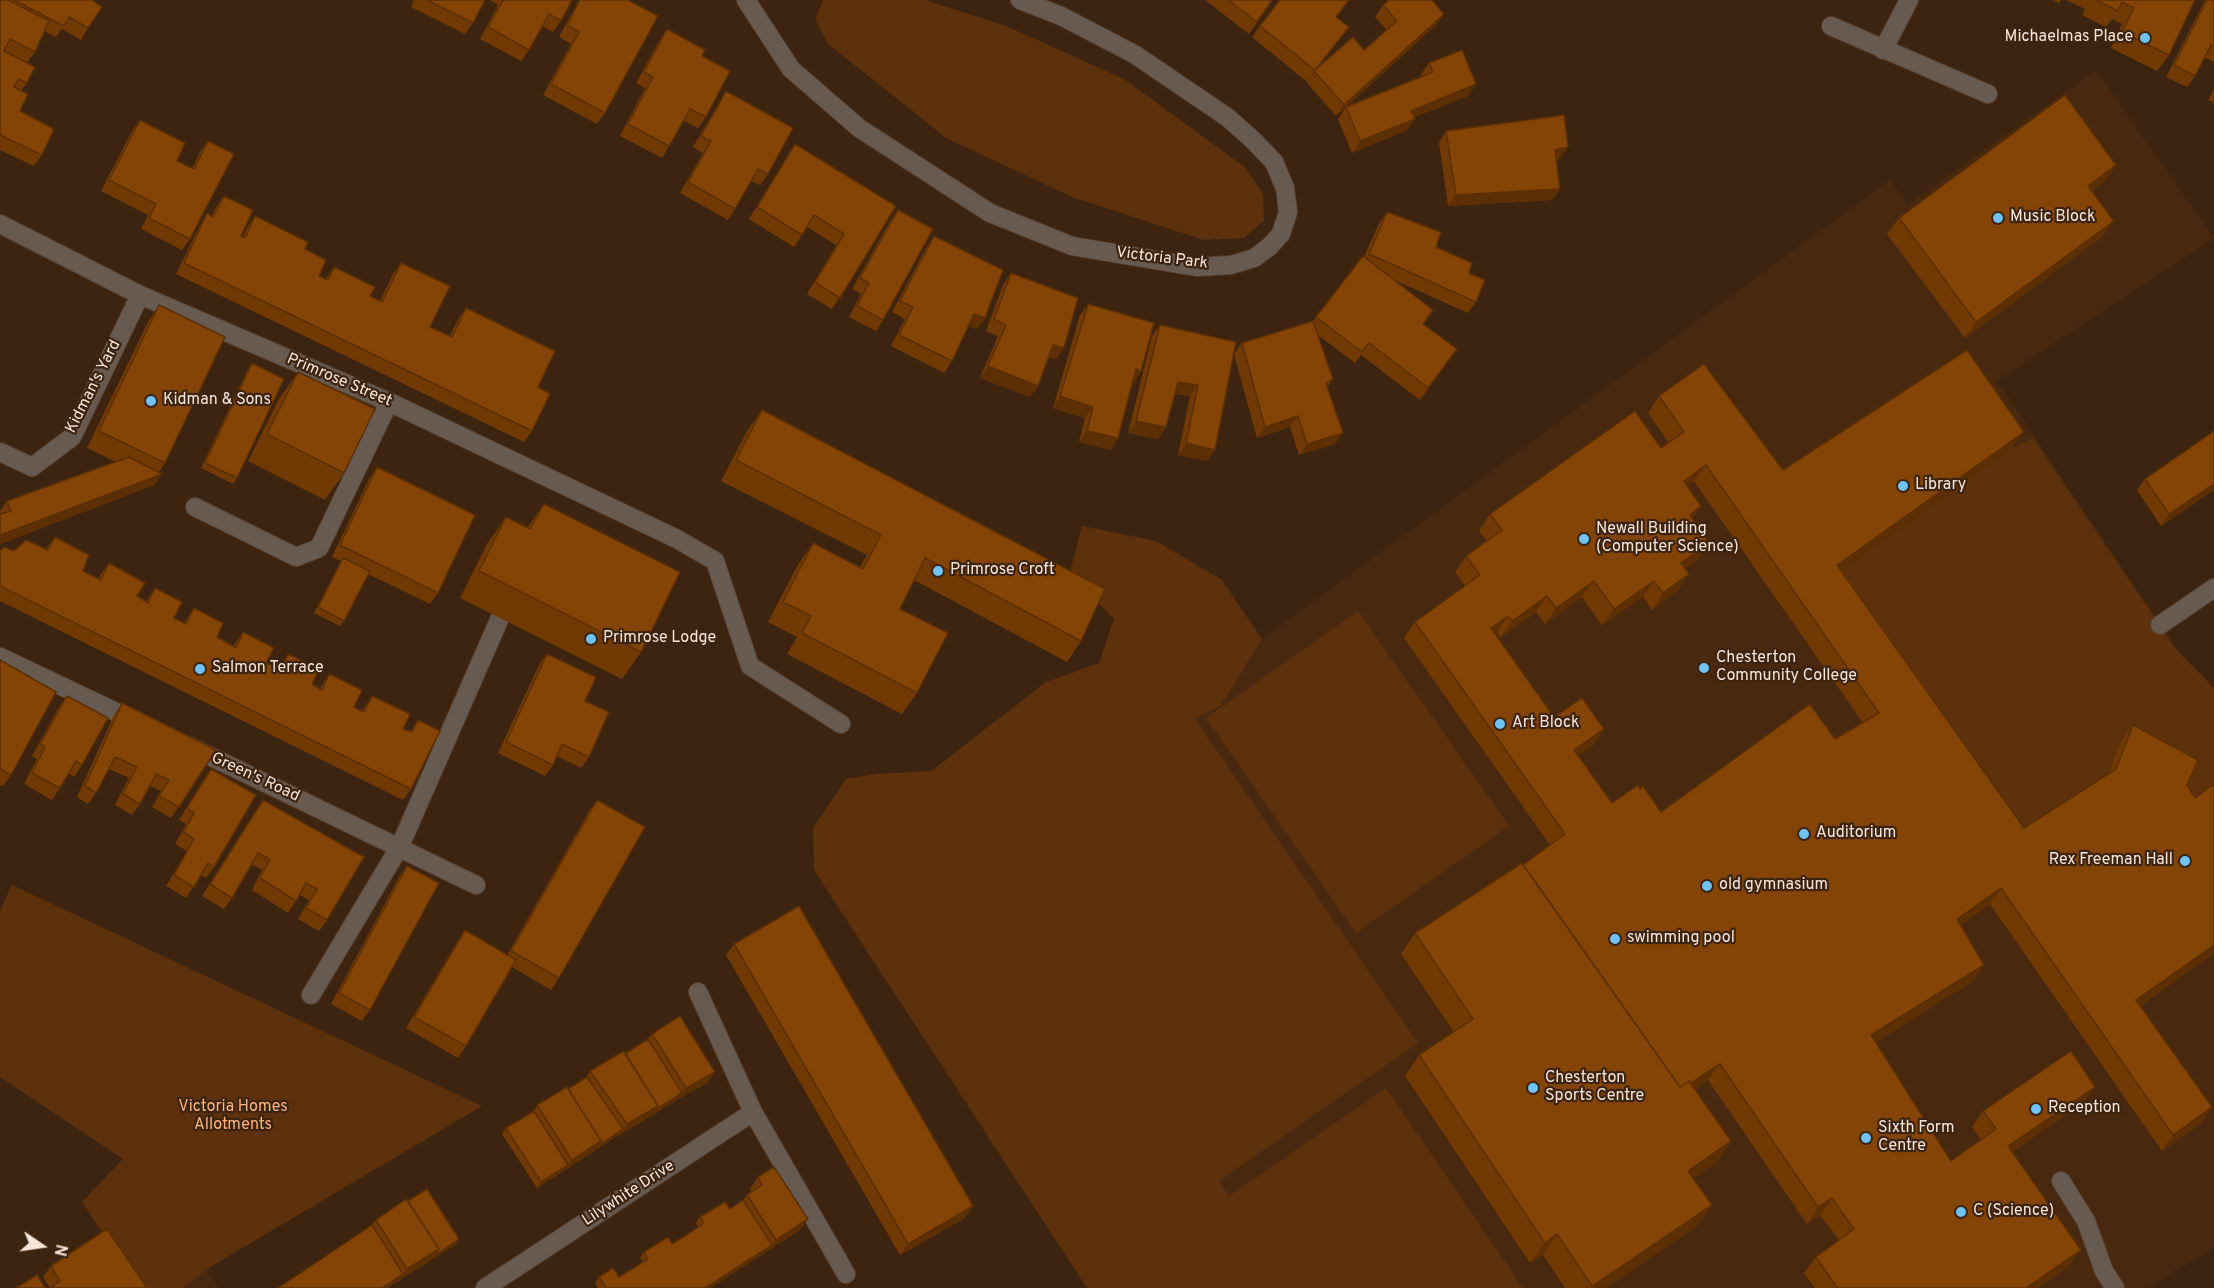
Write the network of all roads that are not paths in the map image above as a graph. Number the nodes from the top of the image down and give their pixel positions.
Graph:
1 (746, 0) edge
2 (1020, 0) edge
3 (1910, 0) edge
4 (1831, 26) dead end
5 (1883, 50) junction
6 (1988, 94) dead end
7 (0, 224) edge
8 (140, 295) junction
9 (389, 402) junction
10 (0, 452) edge
11 (195, 507) dead end
12 (514, 585) edge
13 (2214, 588) edge
14 (2160, 625) dead end
15 (0, 657) edge
16 (841, 724) dead end
17 (400, 846) junction
18 (476, 885) dead end
19 (698, 992) dead end
20 (311, 995) dead end
21 (753, 1112) junction
22 (2061, 1181) dead end
23 (846, 1274) dead end
24 (508, 1282) edge
25 (485, 1288) edge
26 (2115, 1288) edge

1 - 2 street, Victoria Park
3 - 5 street
4 - 5 street
5 - 6 street
7 - 8 street, Primrose Street
8 - 9 street, Primrose Street
8 - 10 street, Kidman's Yard
9 - 11 street
9 - 16 street, Primrose Street
12 - 17 street
13 - 14 street
15 - 17 street, Green's Road
17 - 18 street, Green's Road
17 - 20 street
19 - 21 street
21 - 23 street
21 - 24 street, Lilywhite Drive
22 - 26 street
24 - 25 street, Lilywhite Drive

